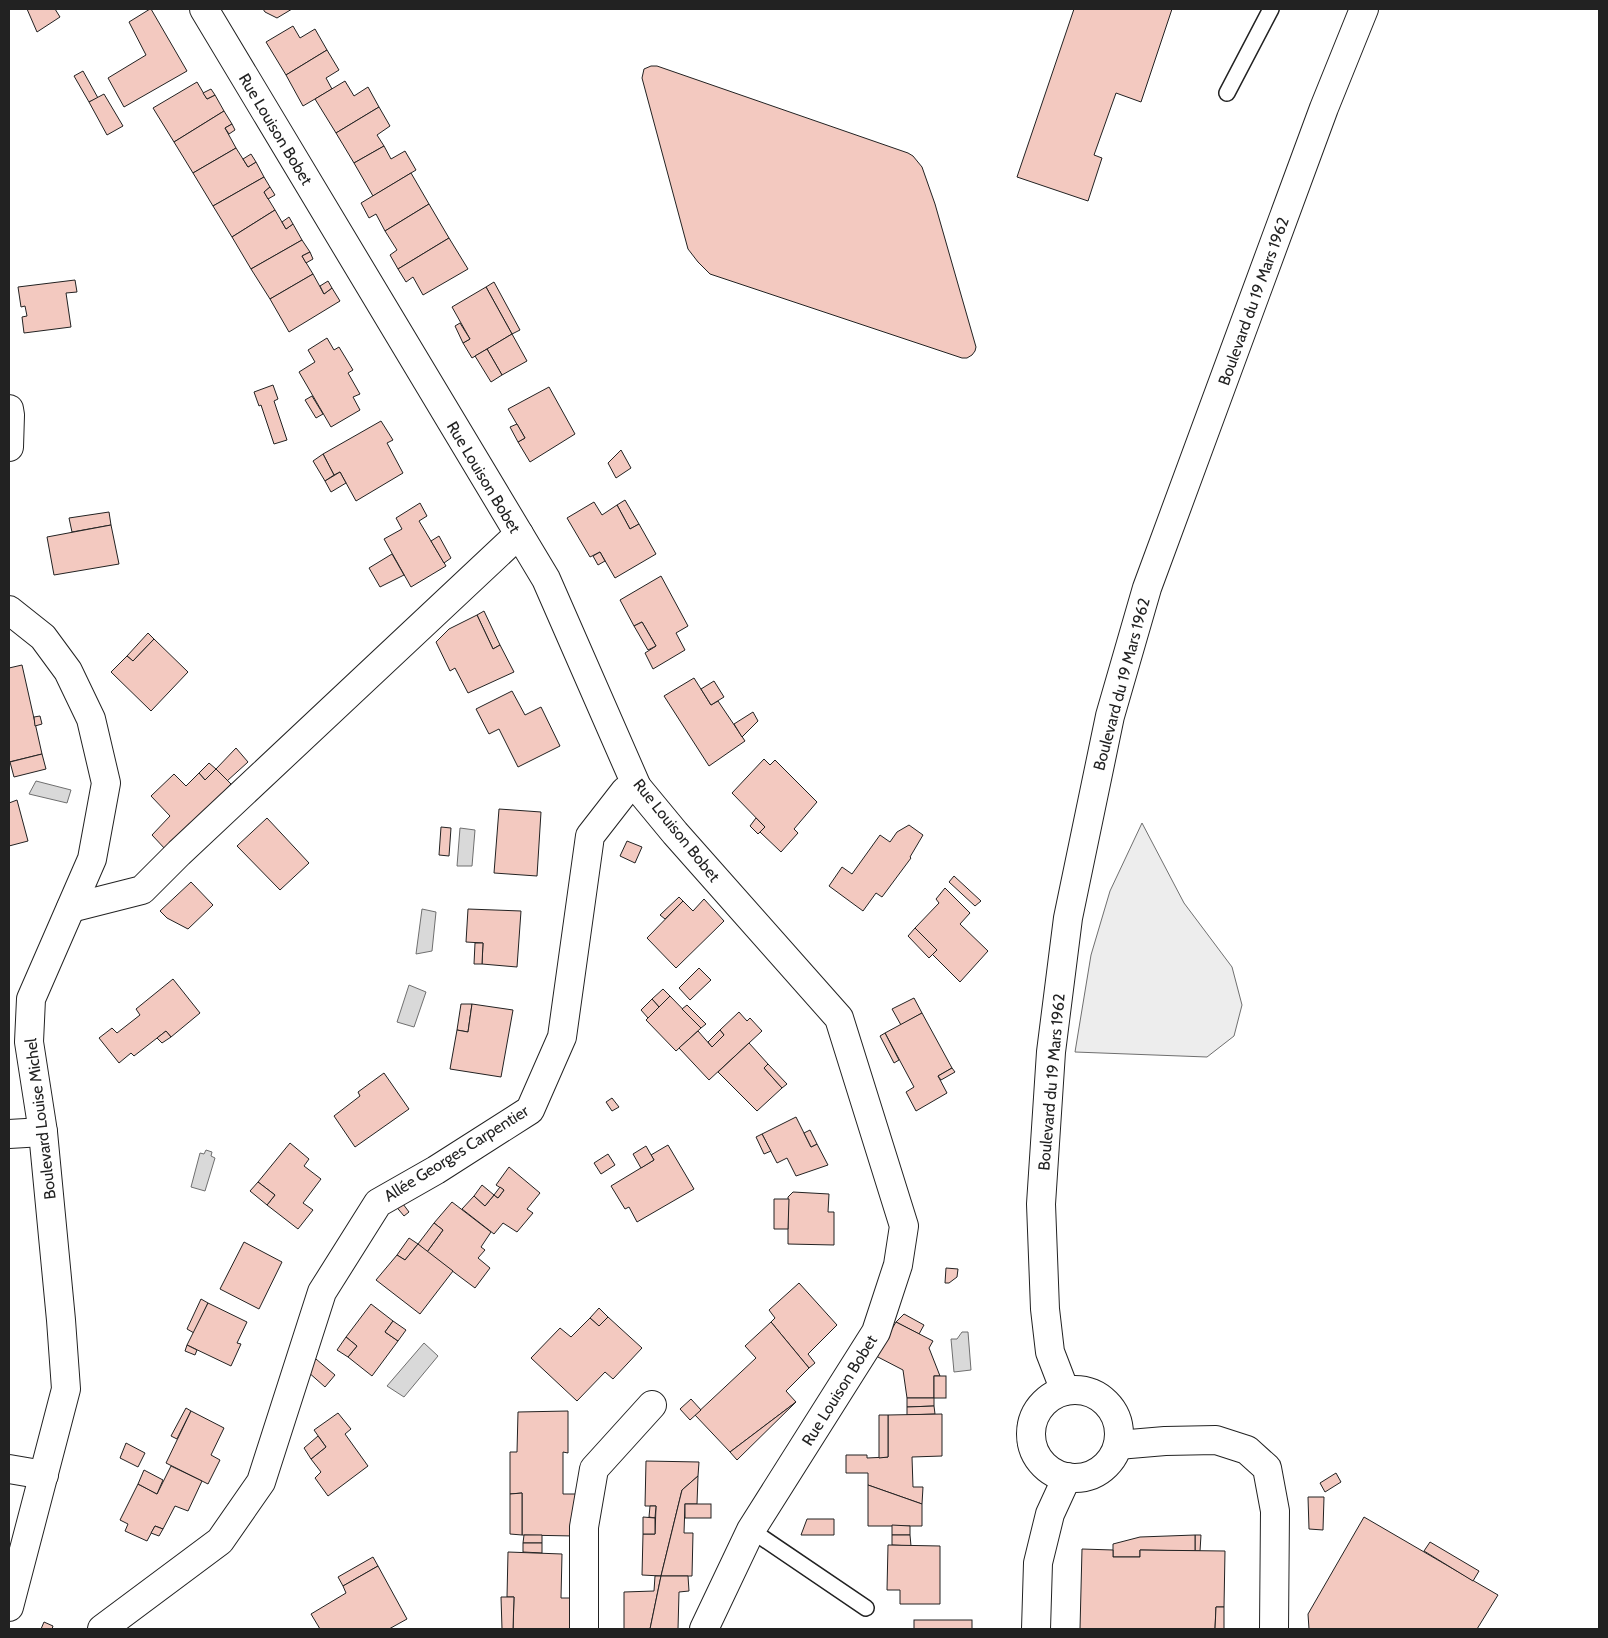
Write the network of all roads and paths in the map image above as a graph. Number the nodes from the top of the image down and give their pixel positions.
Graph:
1 (204, 9) edge
2 (1271, 9) edge
3 (1364, 9) edge
4 (1227, 93) dead end
5 (9, 409) edge
6 (9, 447) edge
7 (519, 534) junction
8 (9, 610) edge
9 (637, 786) junction
10 (71, 908) junction
11 (43, 1132) junction
12 (9, 1134) edge
13 (1065, 1391) junction
14 (652, 1405) dead end
15 (1118, 1445) junction
16 (9, 1469) edge
17 (44, 1476) junction
18 (1067, 1477) junction
19 (751, 1530) junction
20 (9, 1607) edge
21 (866, 1608) dead end
22 (102, 1629) edge
23 (584, 1629) edge
24 (704, 1629) edge
25 (1036, 1629) edge
26 (1274, 1629) edge

1 - 7 street, Rue Louison Bobet
2 - 4 lane
3 - 13 street, Boulevard du 19 Mars 1962
5 - 6 street
7 - 9 street, Rue Louison Bobet
7 - 10 street
8 - 10 street, Boulevard Louise Michel
9 - 19 street, Rue Louison Bobet
9 - 22 street, Allée Georges Carpentier
10 - 11 street, Boulevard Louise Michel
11 - 12 street
11 - 17 street, Boulevard Louise Michel
13 - 15 street
13 - 18 street
14 - 23 street
15 - 18 street
15 - 26 street
16 - 17 street
17 - 20 street, Boulevard Louise Michel
18 - 25 street
19 - 21 lane
19 - 24 street, Rue Louison Bobet

